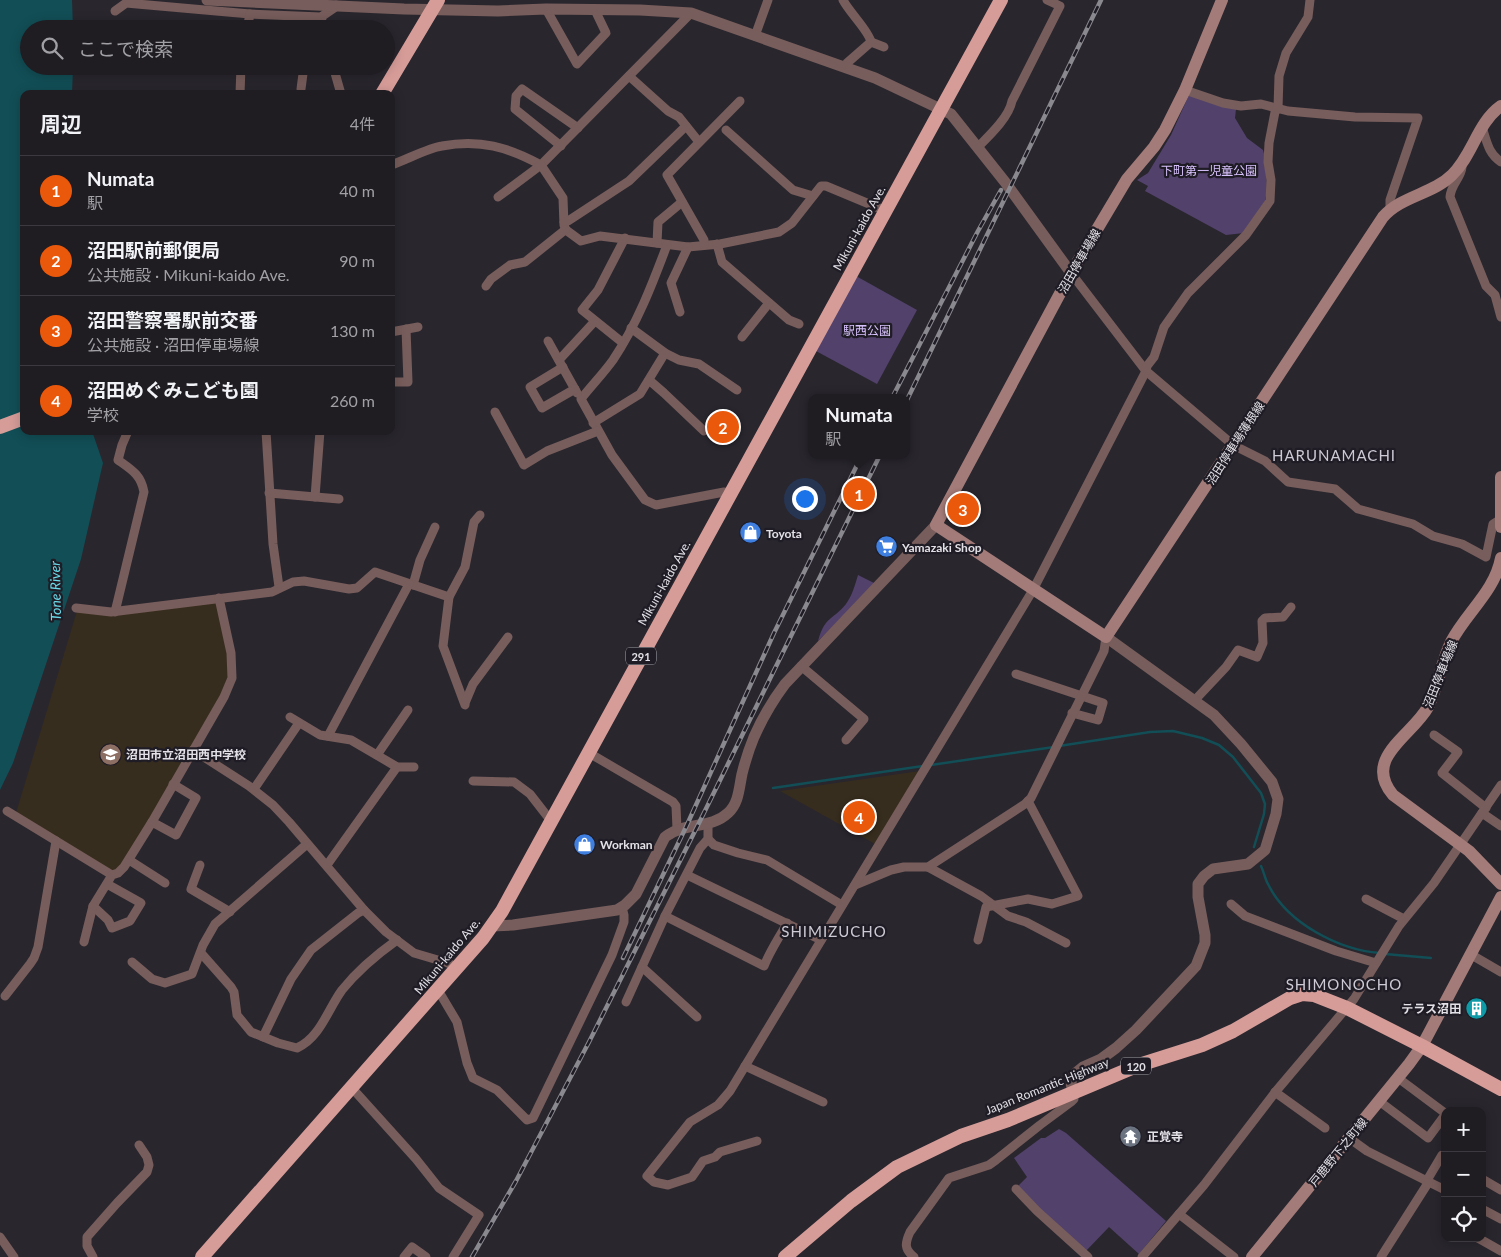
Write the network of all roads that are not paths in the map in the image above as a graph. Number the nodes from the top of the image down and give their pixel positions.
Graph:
1 (207, 0) edge
2 (768, 0) edge
3 (843, 0) edge
4 (1001, 0) edge
5 (1047, 0) edge
6 (1222, 0) edge
7 (1310, 0) edge
8 (126, 2) edge
9 (333, 3) edge
10 (571, 4) edge
11 (435, 5) edge
12 (546, 9) junction
13 (595, 10) junction
14 (115, 11) dead end
15 (691, 13) junction
16 (250, 14) junction
17 (304, 16) junction
18 (320, 17) junction
19 (249, 20) edge
20 (304, 20) edge
21 (321, 20) edge
22 (755, 36) junction
23 (871, 42) junction
24 (884, 47) dead end
25 (844, 67) junction
26 (395, 72) edge
27 (241, 75) edge
28 (303, 75) edge
29 (335, 75) edge
30 (393, 75) edge
31 (629, 76) junction
32 (301, 88) dead end
33 (240, 90) edge
34 (339, 90) edge
35 (384, 90) edge
36 (1185, 90) junction
37 (740, 101) dead end
38 (1501, 106) edge
39 (1278, 108) junction
40 (943, 109) junction
41 (686, 126) junction
42 (1482, 127) junction
43 (578, 128) junction
44 (726, 130) dead end
45 (698, 142) junction
46 (560, 146) junction
47 (978, 147) junction
48 (1462, 162) junction
49 (1501, 162) edge
50 (395, 163) edge
51 (541, 165) junction
52 (813, 196) junction
53 (498, 198) dead end
54 (682, 202) junction
55 (1390, 208) junction
56 (886, 211) junction
57 (565, 226) junction
58 (625, 238) junction
59 (657, 243) junction
60 (717, 244) junction
61 (667, 245) junction
62 (704, 245) junction
63 (688, 247) junction
64 (1072, 273) junction
65 (486, 286) dead end
66 (769, 303) junction
67 (680, 312) dead end
68 (1501, 317) edge
69 (595, 321) junction
70 (798, 324) dead end
71 (418, 327) dead end
72 (631, 328) junction
73 (406, 329) junction
74 (395, 331) edge
75 (742, 337) dead end
76 (548, 341) dead end
77 (623, 343) junction
78 (665, 353) junction
79 (561, 364) junction
80 (1146, 371) junction
81 (649, 380) junction
82 (395, 382) edge
83 (575, 389) junction
84 (737, 390) dead end
85 (580, 399) junction
86 (495, 412) dead end
87 (20, 420) edge
88 (593, 423) junction
89 (0, 427) edge
90 (598, 431) junction
91 (704, 431) dead end
92 (126, 435) edge
93 (266, 435) edge
94 (320, 435) edge
95 (1234, 445) junction
96 (1501, 477) edge
97 (269, 493) junction
98 (730, 493) junction
99 (315, 497) junction
100 (339, 499) dead end
101 (480, 515) dead end
102 (1501, 519) edge
103 (936, 525) junction
104 (435, 527) dead end
105 (1501, 527) edge
106 (1501, 558) edge
107 (411, 584) junction
108 (279, 587) junction
109 (1033, 590) junction
110 (449, 597) junction
111 (219, 598) junction
112 (76, 608) dead end
113 (1291, 608) dead end
114 (115, 612) junction
115 (508, 637) dead end
116 (1106, 637) junction
117 (801, 666) junction
118 (1016, 674) dead end
119 (1081, 696) junction
120 (1194, 702) junction
121 (408, 710) dead end
122 (1072, 713) junction
123 (290, 717) dead end
124 (299, 723) junction
125 (1434, 735) dead end
126 (328, 736) junction
127 (846, 740) dead end
128 (193, 750) junction
129 (589, 753) junction
130 (377, 755) junction
131 (397, 767) junction
132 (414, 767) dead end
133 (473, 780) dead end
134 (173, 784) junction
135 (1501, 785) edge
136 (254, 789) junction
137 (1028, 801) junction
138 (7, 811) dead end
139 (1484, 811) junction
140 (551, 821) junction
141 (152, 822) junction
142 (708, 823) junction
143 (1501, 826) edge
144 (677, 829) junction
145 (708, 839) junction
146 (56, 841) junction
147 (307, 844) junction
148 (1461, 845) junction
149 (129, 860) junction
150 (200, 865) dead end
151 (327, 865) junction
152 (928, 867) junction
153 (687, 875) junction
154 (110, 879) junction
155 (165, 883) dead end
156 (1501, 884) edge
157 (855, 885) junction
158 (1501, 897) edge
159 (1366, 899) dead end
160 (1231, 904) dead end
161 (842, 905) junction
162 (992, 905) junction
163 (93, 906) junction
164 (622, 907) junction
165 (364, 910) junction
166 (230, 912) junction
167 (666, 916) junction
168 (1404, 919) junction
169 (787, 923) junction
170 (492, 926) junction
171 (397, 940) junction
172 (821, 940) junction
173 (978, 940) dead end
174 (84, 942) dead end
175 (1066, 943) dead end
176 (201, 953) junction
177 (1470, 954) junction
178 (132, 962) dead end
179 (1376, 963) junction
180 (642, 967) junction
181 (457, 968) junction
182 (1501, 972) edge
183 (438, 990) junction
184 (5, 996) dead end
185 (626, 1002) dead end
186 (1348, 1008) junction
187 (697, 1017) dead end
188 (263, 1037) junction
189 (1422, 1046) junction
190 (745, 1066) junction
191 (1398, 1078) junction
192 (352, 1088) junction
193 (1501, 1089) edge
194 (1275, 1092) junction
195 (1073, 1093) junction
196 (1379, 1101) junction
197 (823, 1102) dead end
198 (1441, 1111) edge
199 (1441, 1120) edge
200 (1325, 1128) dead end
201 (1349, 1138) junction
202 (757, 1141) dead end
203 (139, 1145) dead end
204 (1441, 1157) edge
205 (1486, 1181) edge
206 (1427, 1182) junction
207 (1441, 1188) edge
208 (1016, 1189) dead end
209 (1501, 1190) edge
210 (1486, 1211) edge
211 (1179, 1214) junction
212 (1501, 1219) edge
213 (0, 1237) edge
214 (1485, 1242) edge
215 (1501, 1251) edge
216 (14, 1257) edge
217 (93, 1257) edge
218 (202, 1257) edge
219 (404, 1257) edge
220 (426, 1257) edge
221 (453, 1257) edge
222 (785, 1257) edge
223 (914, 1257) edge
224 (1088, 1257) edge
225 (1142, 1257) edge
226 (1234, 1257) edge
227 (1252, 1257) edge
228 (1381, 1257) edge

1 - 9 street
2 - 22 street
3 - 23 street
4 - 40 highway, Mikuni-kaido Ave. / 291
5 - 47 street
6 - 36 main road, 沼田停車場線
7 - 39 street
8 - 14 street
8 - 16 street
9 - 11 street
9 - 18 street
10 - 12 street
10 - 13 street
11 - 12 street
11 - 26 highway
12 - 13 street
13 - 15 street
15 - 22 street
15 - 31 street
16 - 17 street
16 - 19 street
17 - 18 street
17 - 20 street
18 - 21 street
22 - 25 street
23 - 24 street
23 - 25 street
25 - 40 street
27 - 33 street
28 - 32 street
29 - 34 street
30 - 35 highway
31 - 41 street
31 - 43 street
36 - 39 street
36 - 64 main road, 沼田停車場線
37 - 45 street
38 - 42 main road
39 - 55 street
39 - 80 street
40 - 47 street
40 - 56 highway, Mikuni-kaido Ave. / 291
41 - 45 street
41 - 57 street
42 - 48 main road
42 - 49 street
43 - 46 street
43 - 46 street
44 - 52 street
45 - 54 street
46 - 51 street
47 - 64 street
48 - 55 main road
48 - 68 street
50 - 51 street
51 - 53 street
51 - 57 street
52 - 56 street
52 - 60 street
54 - 59 street
54 - 62 street
55 - 95 main road, 沼田停車場薄根線
56 - 98 highway, Mikuni-kaido Ave. / 291
57 - 58 street
57 - 65 street
58 - 59 street
58 - 69 street
59 - 61 street
60 - 62 street
60 - 66 street
61 - 63 street
61 - 72 street
62 - 63 street
63 - 67 street
64 - 80 street
64 - 103 main road, 沼田停車場線
66 - 70 street
66 - 75 street
69 - 77 street
69 - 79 street
71 - 73 street
72 - 77 street
72 - 78 street
73 - 74 street
73 - 82 street
76 - 79 street
77 - 85 street
78 - 81 street
78 - 84 street
79 - 83 street
79 - 83 street
80 - 95 street
80 - 109 street
81 - 88 street
81 - 91 street
83 - 85 street
85 - 88 street
86 - 90 street
87 - 89 highway
88 - 90 street
90 - 98 street
92 - 114 street
93 - 97 street
94 - 99 street
95 - 102 street
95 - 116 main road, 沼田停車場薄根線
96 - 102 main road
97 - 99 street
97 - 108 street
98 - 129 highway, Mikuni-kaido Ave. / 291
99 - 100 street
101 - 110 street
102 - 105 main road
103 - 109 main road
103 - 117 street
104 - 107 street
106 - 148 main road, 沼田停車場線
107 - 108 street
107 - 110 street
107 - 126 street
108 - 111 street
109 - 116 main road
109 - 157 street
110 - 115 street
111 - 114 street
111 - 128 street
112 - 114 street
113 - 120 street
116 - 119 street
116 - 120 street
117 - 127 street
117 - 142 street
118 - 119 street
119 - 122 street
119 - 122 street
120 - 195 street
121 - 130 street
122 - 137 street
123 - 124 street
124 - 126 street
124 - 136 street
125 - 139 street
126 - 130 street
128 - 134 street
128 - 136 street
129 - 140 highway, Mikuni-kaido Ave. / 291
129 - 144 street
130 - 131 street
131 - 132 street
131 - 151 street
133 - 140 street
134 - 141 street
134 - 141 street
135 - 139 street
136 - 147 street
137 - 152 street
137 - 162 street
138 - 146 street
139 - 143 street
139 - 148 street
140 - 170 highway, Mikuni-kaido Ave. / 291
141 - 149 street
142 - 144 street
142 - 145 street
144 - 164 street
145 - 153 street
145 - 161 street
146 - 154 street
146 - 184 street
147 - 151 street
147 - 166 street
148 - 156 main road, 沼田停車場線
148 - 168 street
149 - 154 street
149 - 155 street
150 - 166 street
151 - 165 street
152 - 157 street
152 - 162 street
153 - 167 street
153 - 169 street
154 - 163 street
154 - 163 street
157 - 161 street
158 - 177 main road
159 - 168 street
160 - 179 street
161 - 172 street
162 - 173 street
162 - 175 street
163 - 174 street
164 - 170 street
164 - 183 street
165 - 171 street
165 - 188 street
166 - 176 street
167 - 169 street
167 - 180 street
168 - 179 street
169 - 172 street
170 - 181 highway, Mikuni-kaido Ave. / 291
171 - 181 street
171 - 188 street
172 - 190 street
176 - 178 street
176 - 188 street
177 - 182 street
177 - 189 main road
179 - 186 street
180 - 185 street
180 - 187 street
181 - 183 highway, Mikuni-kaido Ave. / 291
183 - 192 highway, Mikuni-kaido Ave. / 291
186 - 189 highway, Japan Romantic Highway / 120
186 - 194 street
186 - 195 highway, Japan Romantic Highway / 120
189 - 191 main road, 戸鹿野下之町線
189 - 193 highway, Japan Romantic Highway / 120
190 - 197 street
190 - 202 street
191 - 196 main road, 戸鹿野下之町線
191 - 198 street
192 - 218 highway, Mikuni-kaido Ave. / 291
192 - 221 street
194 - 200 street
194 - 211 street
195 - 222 highway, Japan Romantic Highway / 120
195 - 223 street
196 - 199 street
196 - 201 main road, 戸鹿野下之町線
201 - 206 street
201 - 227 main road, 戸鹿野下之町線
203 - 217 street
204 - 206 street
205 - 209 street
206 - 207 street
206 - 228 street
208 - 224 street
210 - 212 street
211 - 225 street
211 - 226 street
213 - 216 street
214 - 215 street
219 - 220 street

